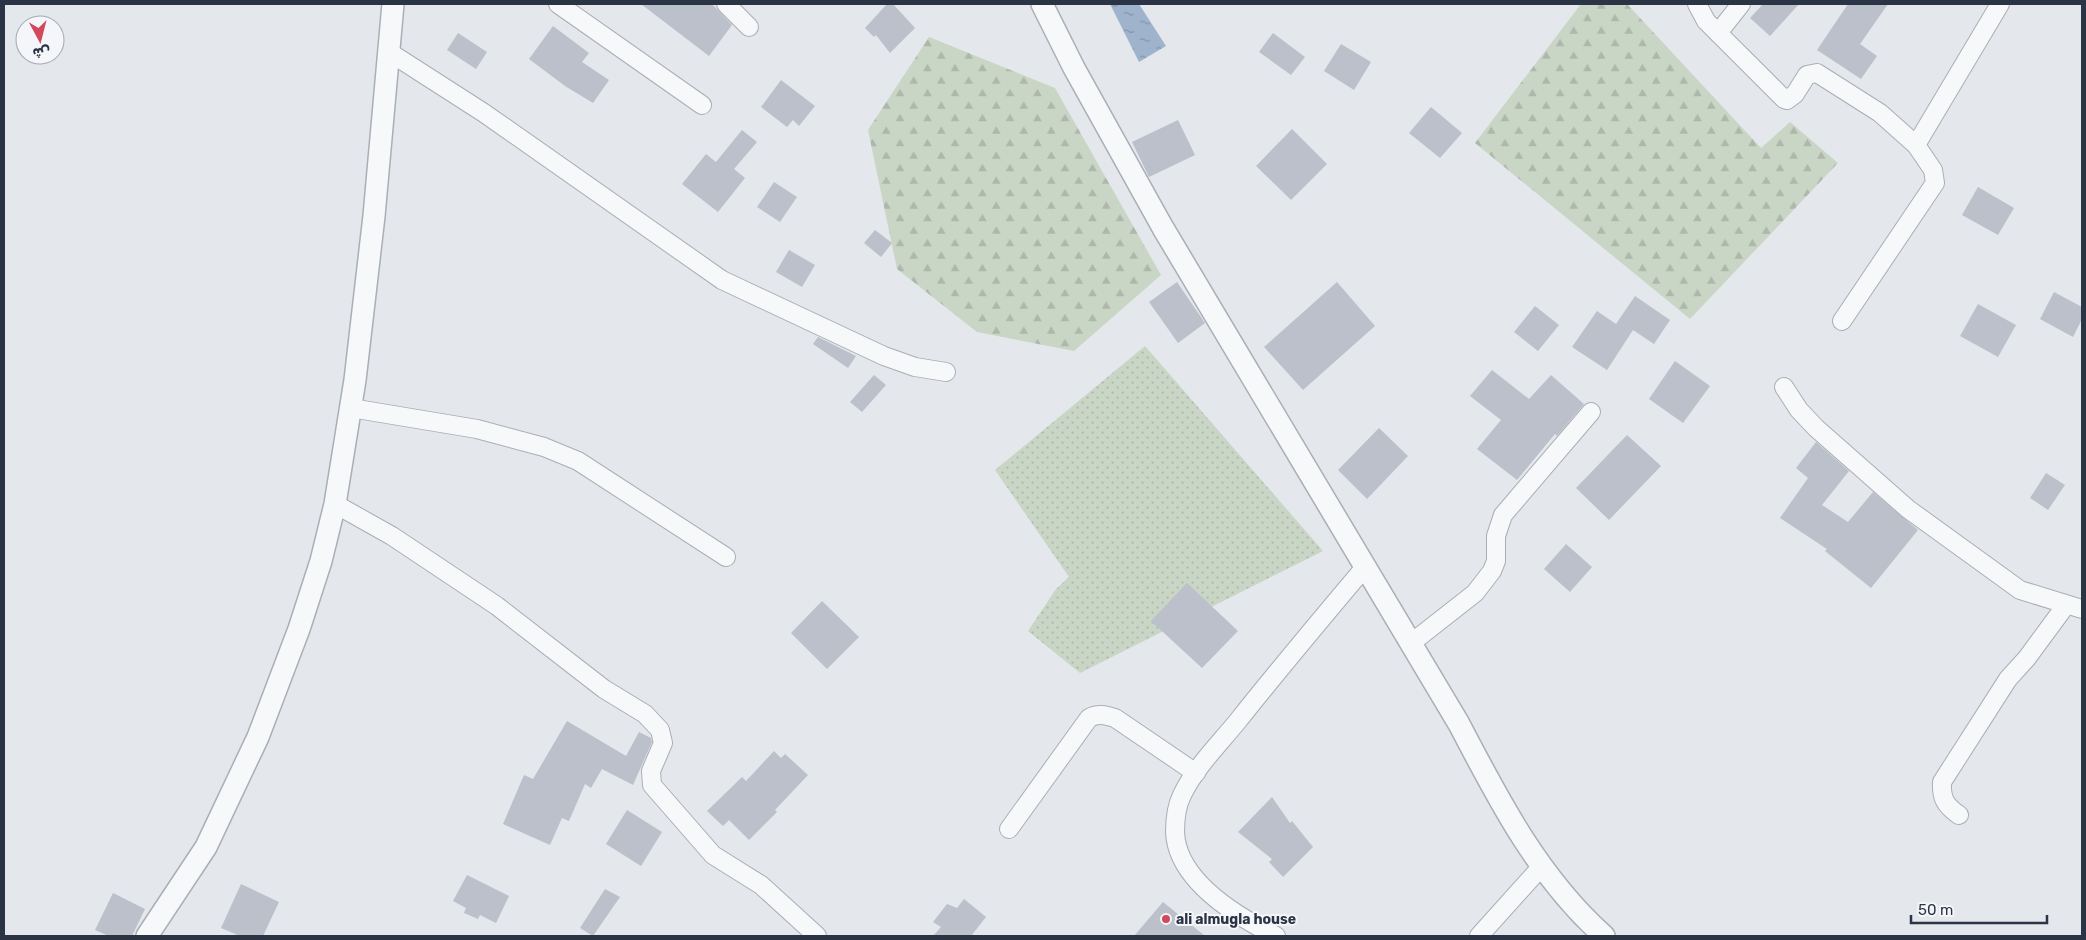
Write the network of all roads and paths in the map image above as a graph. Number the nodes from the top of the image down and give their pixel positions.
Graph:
1 (393, 4) edge
2 (558, 4) edge
3 (726, 4) edge
4 (1042, 4) edge
5 (1697, 4) edge
6 (1741, 4) edge
7 (2000, 4) edge
8 (750, 27) dead end
9 (1718, 33) junction
10 (389, 52) junction
11 (702, 105) dead end
12 (1916, 145) junction
13 (1842, 321) dead end
14 (946, 372) dead end
15 (1784, 387) dead end
16 (351, 408) junction
17 (1591, 412) dead end
18 (335, 504) junction
19 (726, 557) dead end
20 (1365, 567) junction
21 (2074, 607) edge
22 (1410, 644) junction
23 (1196, 773) junction
24 (1959, 815) dead end
25 (1009, 829) dead end
26 (1542, 866) junction
27 (147, 936) edge
28 (817, 936) edge
29 (1276, 936) edge
30 (1479, 936) edge
31 (1604, 936) edge

1 - 10 street
2 - 11 street
3 - 8 street
4 - 20 street
5 - 9 street
6 - 9 street
7 - 12 street
9 - 12 street
10 - 14 street
10 - 16 street
12 - 13 street
15 - 21 street
16 - 18 street
16 - 19 street
17 - 22 street
18 - 27 street
18 - 28 street
20 - 22 street
20 - 23 street
21 - 24 street
22 - 26 street
23 - 25 street
23 - 29 street
26 - 30 street
26 - 31 street

